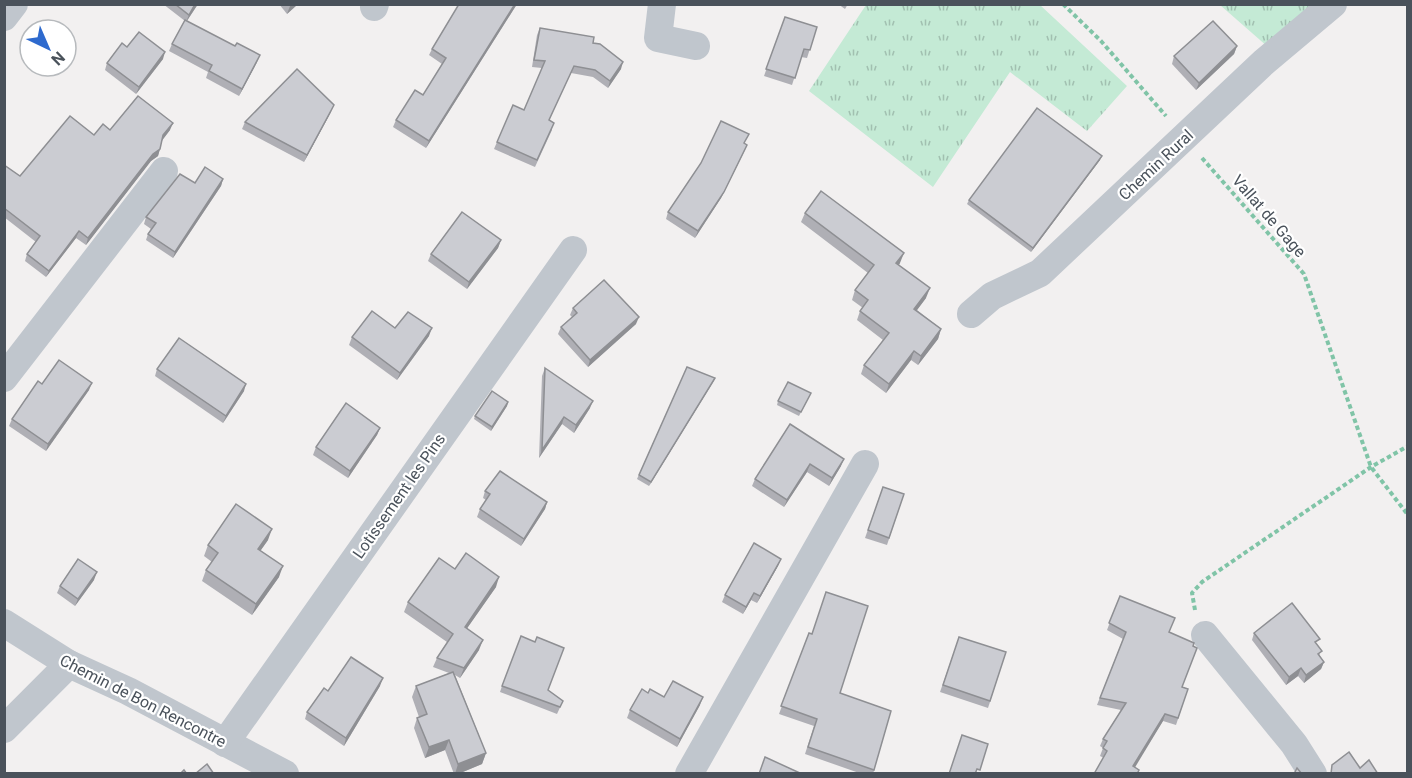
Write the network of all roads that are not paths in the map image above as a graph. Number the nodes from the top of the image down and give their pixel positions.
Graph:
1 (14, 4) edge
2 (662, 4) edge
3 (1333, 4) edge
4 (4, 17) edge
5 (696, 46) dead end
6 (164, 171) dead end
7 (573, 249) dead end
8 (971, 314) dead end
9 (4, 378) edge
10 (865, 464) dead end
11 (4, 623) edge
12 (1205, 635) road end
13 (69, 664) junction
14 (4, 729) edge
15 (225, 743) junction
16 (285, 774) edge
17 (689, 774) edge
18 (1313, 774) edge

1 - 4 street
2 - 5 street
3 - 8 street, Chemin Rural
6 - 9 street
7 - 15 street, Lotissement les Pins
10 - 17 street
11 - 13 street, Chemin de Bon Rencontre
12 - 18 street
13 - 14 street
13 - 15 street, Chemin de Bon Rencontre
15 - 16 street, Chemin de Bon Rencontre

